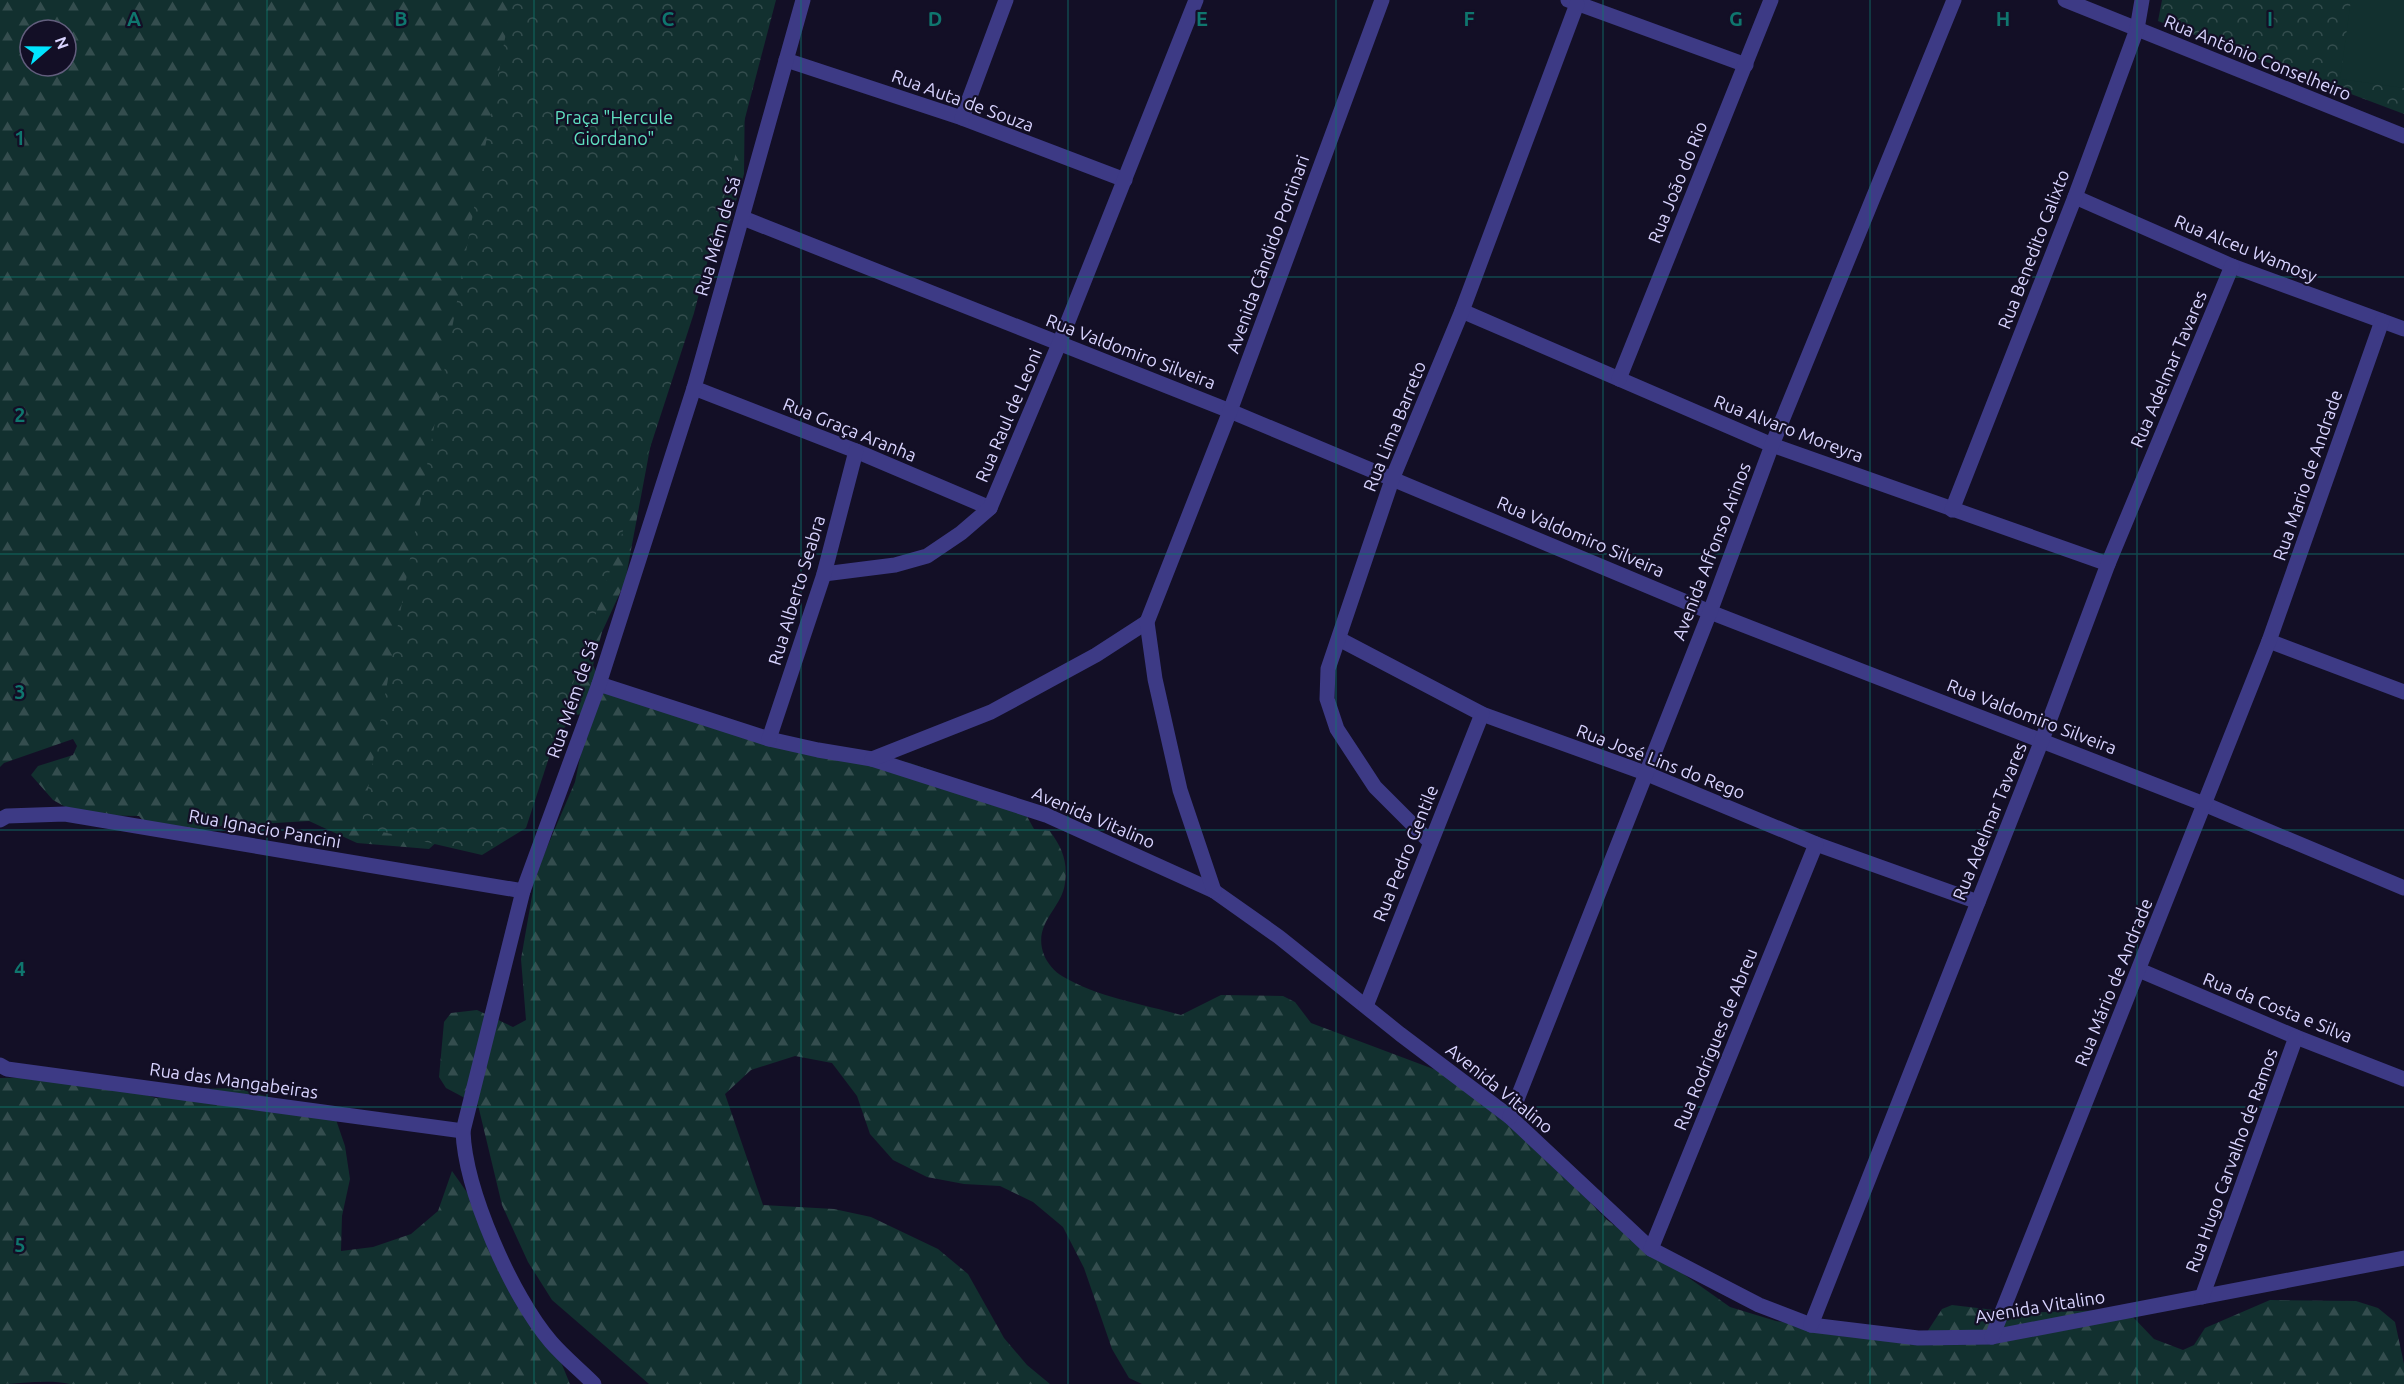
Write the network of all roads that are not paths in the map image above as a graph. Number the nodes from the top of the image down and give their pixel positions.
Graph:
1 (802, 0) edge
2 (1006, 0) edge
3 (1196, 0) edge
4 (1382, 0) edge
5 (1771, 0) edge
6 (1954, 0) edge
7 (2065, 0) edge
8 (2142, 0) edge
9 (1572, 2) edge
10 (2137, 29) junction
11 (786, 60) junction
12 (1746, 64) junction
13 (962, 118) junction
14 (2404, 136) edge
15 (1125, 180) junction
16 (2075, 197) junction
17 (743, 218) junction
18 (2232, 266) junction
19 (1462, 311) junction
20 (2382, 321) junction
21 (2404, 329) edge
22 (1059, 344) junction
23 (1619, 379) junction
24 (694, 388) junction
25 (1230, 411) junction
26 (1772, 445) junction
27 (856, 451) junction
28 (1393, 477) junction
29 (990, 508) junction
30 (1953, 510) junction
31 (2108, 564) junction
32 (825, 574) junction
33 (1710, 612) junction
34 (1147, 622) junction
35 (1339, 639) junction
36 (2269, 641) junction
37 (599, 684) junction
38 (2404, 692) edge
39 (1482, 714) junction
40 (769, 739) junction
41 (2042, 740) junction
42 (872, 759) junction
43 (1645, 774) junction
44 (2204, 804) junction
45 (0, 820) edge
46 (1430, 842) junction
47 (1815, 844) junction
48 (2404, 888) edge
49 (523, 891) junction
50 (1214, 891) junction
51 (1978, 902) junction
52 (2139, 970) junction
53 (1366, 1006) junction
54 (2296, 1037) junction
55 (0, 1065) edge
56 (2404, 1079) edge
57 (1510, 1118) junction
58 (463, 1131) junction
59 (1651, 1249) junction
60 (2404, 1258) edge
61 (2202, 1297) junction
62 (1811, 1325) junction
63 (1992, 1337) junction
64 (594, 1384) edge

1 - 11 street, Rua Mém de Sá
2 - 13 street
3 - 15 street, Rua Raul de Leoni
4 - 25 street, Avenida Cândido Portinari
5 - 12 street, Rua João do Rio
6 - 26 street, Avenida Affonso Arinos
7 - 10 street, Rua Antônio Conselheiro
8 - 10 street, Rua Benedito Calixto
9 - 12 street
9 - 19 street, Rua Lima Barreto
10 - 14 street, Rua Antônio Conselheiro
10 - 16 street, Rua Benedito Calixto
11 - 13 street, Rua Auta de Souza
11 - 17 street, Rua Mém de Sá
12 - 23 street, Rua João do Rio
13 - 15 street, Rua Auta de Souza
15 - 22 street, Rua Raul de Leoni
16 - 18 street, Rua Alceu Wamosy
16 - 30 street, Rua Benedito Calixto
17 - 22 street, Rua Valdomiro Silveira
17 - 24 street, Rua Mém de Sá
18 - 20 street, Rua Alceu Wamosy
18 - 31 street, Rua Adelmar Tavares
19 - 23 street, Rua Alvaro Moreyra
19 - 28 street, Rua Lima Barreto
20 - 21 street, Rua Alceu Wamosy
20 - 36 street, Rua Mario de Andrade
22 - 25 street, Rua Valdomiro Silveira
22 - 29 street, Rua Raul de Leoni
23 - 26 street, Rua Alvaro Moreyra
24 - 27 street, Rua Graça Aranha
24 - 37 street, Rua Mém de Sá
25 - 28 street, Rua Valdomiro Silveira
25 - 34 street, Avenida Cândido Portinari
26 - 30 street, Rua Alvaro Moreyra
26 - 33 street, Avenida Affonso Arinos
27 - 29 street, Rua Graça Aranha
27 - 32 street, Rua Alberto Seabra
28 - 33 street, Rua Valdomiro Silveira
28 - 35 street, Rua Lima Barreto
29 - 32 street, Rua Raul de Leoni
30 - 31 street, Rua Alvaro Moreyra
31 - 41 street, Rua Adelmar Tavares
32 - 40 street, Rua Alberto Seabra
33 - 41 street, Rua Valdomiro Silveira
33 - 43 street, Avenida Affonso Arinos
34 - 42 street
34 - 50 street, Avenida Cândido Portinari
35 - 39 street, Rua José Lins do Rego
35 - 46 street, Rua Lima Barreto
36 - 38 street
36 - 44 street, Rua Mário de Andrade
37 - 40 street, Avenida Vitalino
37 - 49 street, Rua Mém de Sá
39 - 43 street, Rua José Lins do Rego
39 - 46 street, Rua Pedro Gentile
40 - 42 street, Avenida Vitalino
41 - 44 street, Rua Valdomiro Silveira
41 - 51 street, Rua Adelmar Tavares
42 - 50 street, Avenida Vitalino
43 - 47 street, Rua José Lins do Rego
43 - 57 street, Avenida Affonso Arinos
44 - 48 street, Rua Valdomiro Silveira
44 - 52 street, Rua Mário de Andrade
45 - 49 street, Rua Ignacio Pancini
46 - 53 street, Rua Pedro Gentile
47 - 51 street, Rua José Lins do Rego
47 - 59 street, Rua Rodrigues de Abreu
49 - 58 street, Rua Mém de Sá
50 - 53 street, Avenida Vitalino
51 - 62 street, Rua Adelmar Tavares
52 - 54 street, Rua da Costa e Silva
52 - 63 street, Rua Mário de Andrade
53 - 57 street, Avenida Vitalino
54 - 56 street, Rua da Costa e Silva
54 - 61 street, Rua Hugo Carvalho de Ramos
55 - 58 street, Rua das Mangabeiras
57 - 59 street, Avenida Vitalino
58 - 64 street, Rua Mém de Sá
59 - 62 street, Avenida Vitalino
60 - 61 street, Avenida Vitalino
61 - 63 street, Avenida Vitalino
62 - 63 street, Avenida Vitalino

